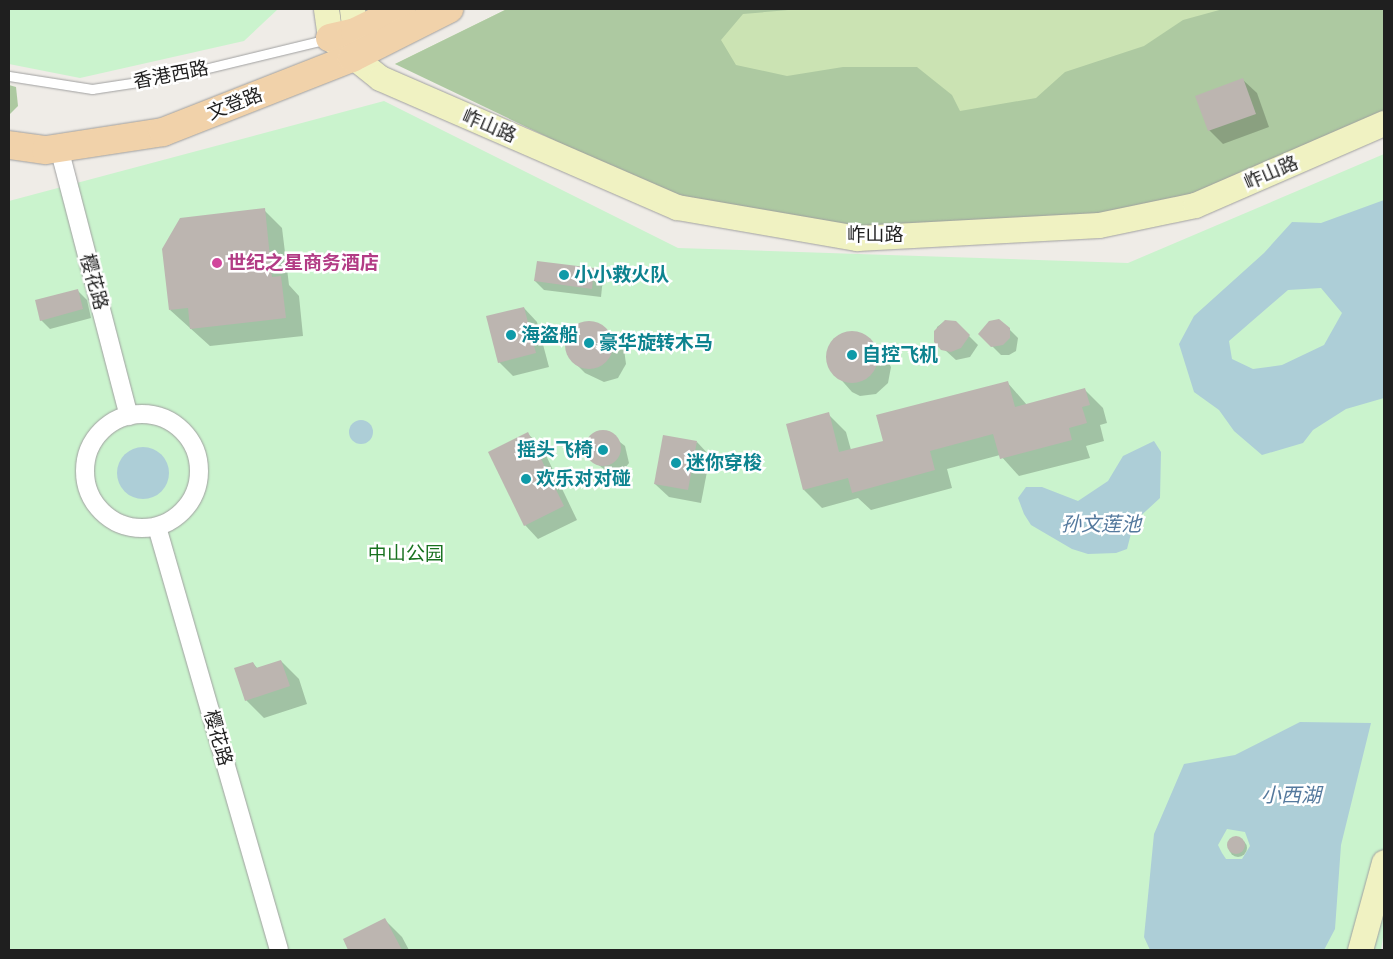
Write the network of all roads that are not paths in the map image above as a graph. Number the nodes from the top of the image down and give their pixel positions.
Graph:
1 (326, 9) edge
2 (402, 9) edge
3 (448, 9) edge
4 (347, 34) edge
5 (9, 76) edge
6 (1384, 124) edge
7 (9, 145) edge
8 (59, 148) junction
9 (129, 416) junction
10 (157, 527) junction
11 (1384, 862) edge
12 (279, 950) edge
13 (1360, 950) edge

1 - 4 street
2 - 4 main road, 文登路
3 - 4 main road, 文登路
4 - 5 lane, 香港西路
4 - 6 street, 岞山路
4 - 8 main road, 文登路
7 - 8 main road, 文登路
8 - 9 street, 樱花路
9 - 10 street
9 - 10 street
10 - 12 street, 樱花路
11 - 13 street

